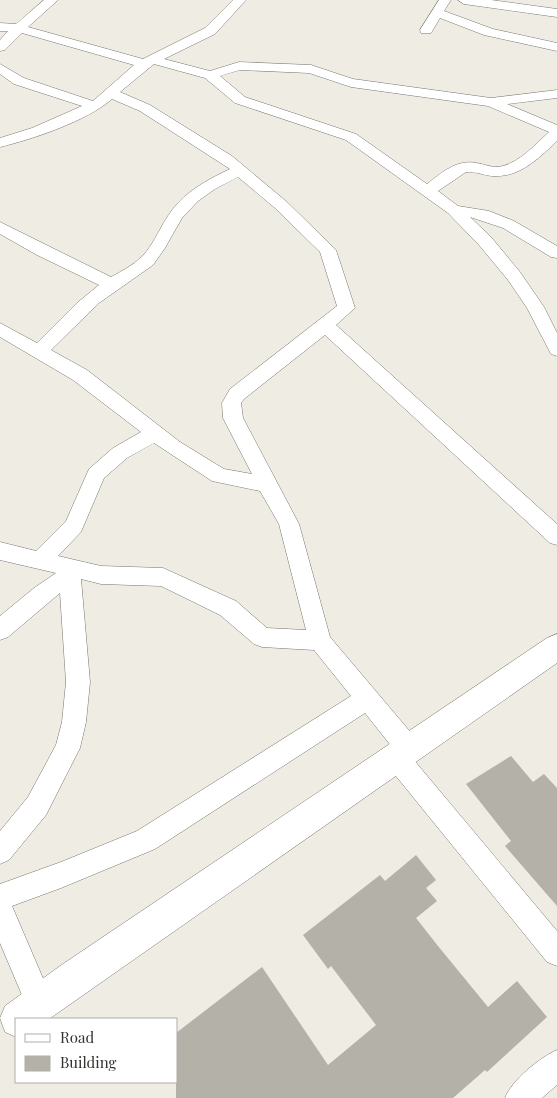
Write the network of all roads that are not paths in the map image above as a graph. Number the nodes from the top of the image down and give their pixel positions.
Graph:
1 (52, 0) edge
2 (240, 0) edge
3 (445, 0) edge
4 (464, 0) edge
5 (437, 12) junction
6 (557, 13) edge
7 (0, 18) edge
8 (21, 26) junction
9 (0, 28) edge
10 (426, 30) dead end
11 (555, 44) edge
12 (0, 47) edge
13 (148, 62) junction
14 (0, 68) edge
15 (210, 75) junction
16 (110, 93) junction
17 (557, 94) edge
18 (491, 102) junction
19 (94, 106) junction
20 (557, 132) edge
21 (0, 143) edge
22 (240, 170) junction
23 (428, 191) junction
24 (454, 210) junction
25 (0, 227) edge
26 (532, 238) junction
27 (557, 239) edge
28 (557, 253) edge
29 (112, 284) junction
30 (535, 307) junction
31 (557, 309) edge
32 (326, 325) junction
33 (0, 328) edge
34 (557, 350) edge
35 (39, 352) junction
36 (155, 433) junction
37 (267, 484) junction
38 (557, 537) edge
39 (0, 551) edge
40 (40, 561) junction
41 (69, 571) junction
42 (0, 630) edge
43 (320, 641) junction
44 (557, 647) edge
45 (367, 699) junction
46 (402, 753) junction
47 (0, 851) edge
48 (0, 897) edge
49 (0, 911) edge
50 (557, 952) edge
51 (25, 1015) edge
52 (15, 1022) edge
53 (0, 1032) edge
54 (557, 1065) edge
55 (520, 1098) edge

1 - 8 street
2 - 13 street
3 - 5 street
4 - 6 street
5 - 10 street
5 - 11 street
7 - 8 street
8 - 9 street
8 - 12 street
8 - 13 street
13 - 15 street
13 - 16 street
14 - 19 street
15 - 18 street
15 - 23 street
16 - 19 street
16 - 22 street
17 - 18 street
18 - 20 street
19 - 21 street
20 - 23 street
22 - 29 street
22 - 32 street
23 - 24 street
24 - 26 street
24 - 30 street
25 - 29 street
26 - 27 street
26 - 28 street
29 - 35 street
30 - 31 street
30 - 34 street
32 - 37 street
32 - 38 street
33 - 35 street
35 - 36 street
36 - 37 street
36 - 40 street
37 - 43 street
39 - 40 street
40 - 41 street
41 - 42 street
41 - 43 street
41 - 47 street
43 - 45 street
44 - 46 street
45 - 46 street
45 - 48 street
46 - 50 street
46 - 51 street
49 - 51 street
52 - 53 street
54 - 55 street

